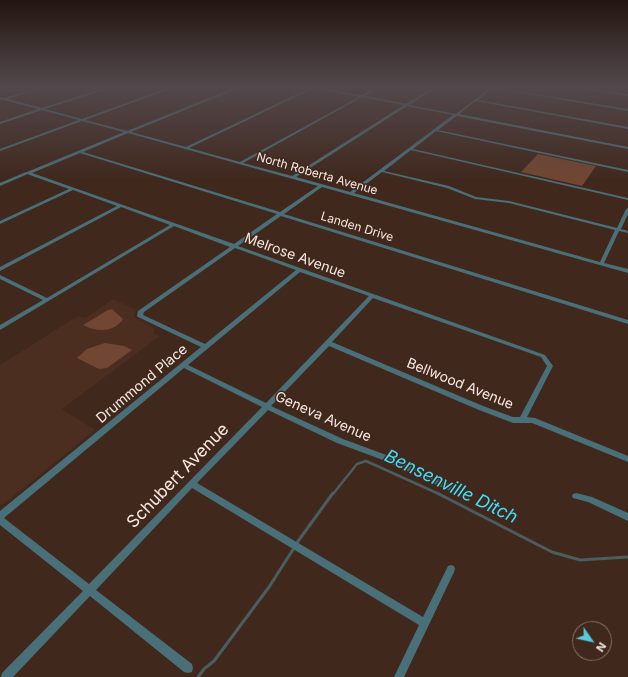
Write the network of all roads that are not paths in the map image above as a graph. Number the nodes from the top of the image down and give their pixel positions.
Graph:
1 (13, 119) edge
2 (76, 119) edge
3 (85, 119) edge
4 (161, 119) edge
5 (248, 119) edge
6 (321, 119) edge
7 (385, 119) edge
8 (450, 119) edge
9 (479, 119) edge
10 (577, 119) edge
11 (81, 120) junction
12 (0, 123) edge
13 (628, 128) edge
14 (435, 130) junction
15 (126, 133) junction
16 (186, 148) junction
17 (628, 148) edge
18 (409, 149) junction
19 (0, 150) edge
20 (81, 152) junction
21 (240, 163) junction
22 (382, 170) junction
23 (628, 171) edge
24 (28, 173) junction
25 (292, 178) junction
26 (0, 185) edge
27 (320, 186) junction
28 (73, 189) junction
29 (350, 194) junction
30 (628, 199) edge
31 (120, 206) junction
32 (628, 209) edge
33 (281, 214) junction
34 (0, 223) edge
35 (173, 225) junction
36 (618, 229) junction
37 (628, 232) edge
38 (234, 247) junction
39 (601, 264) junction
40 (0, 269) edge
41 (299, 270) junction
42 (628, 272) edge
43 (0, 277) edge
44 (372, 296) junction
45 (47, 300) junction
46 (628, 322) edge
47 (0, 328) edge
48 (328, 343) junction
49 (205, 347) junction
50 (184, 365) junction
51 (266, 406) junction
52 (523, 420) junction
53 (628, 459) edge
54 (191, 484) junction
55 (453, 489) dead end
56 (576, 496) dead end
57 (0, 516) edge
58 (628, 517) edge
59 (0, 520) edge
60 (451, 569) dead end
61 (88, 591) junction
62 (425, 623) junction
63 (188, 668) dead end
64 (6, 677) edge
65 (399, 677) edge

1 - 12 street
2 - 11 street, North Roberta Avenue
3 - 11 street
4 - 15 street
5 - 16 street
6 - 21 street
7 - 25 street
8 - 14 street
9 - 17 street
10 - 13 street
11 - 15 street, North Roberta Avenue
11 - 19 street
14 - 18 street
14 - 23 street
15 - 16 street, North Roberta Avenue
15 - 20 street
16 - 21 street, North Roberta Avenue
18 - 22 street
18 - 30 street
20 - 24 street
20 - 33 street, Landen Drive
21 - 25 street, North Roberta Avenue
22 - 29 street
22 - 36 street
24 - 26 street
24 - 28 street, Melrose Avenue
25 - 27 street, North Roberta Avenue
27 - 29 street, North Roberta Avenue
27 - 33 street
28 - 31 street, Melrose Avenue
28 - 34 street
29 - 39 street, North Roberta Avenue
31 - 35 street, Melrose Avenue
31 - 40 street
32 - 36 street
33 - 38 street
33 - 46 street, Landen Drive
35 - 38 street, Melrose Avenue
35 - 45 street
36 - 37 street
36 - 39 street
38 - 41 street, Melrose Avenue
38 - 49 street
39 - 42 street, North Roberta Avenue
41 - 44 street, Melrose Avenue
41 - 49 street, Drummond Place
43 - 45 street
44 - 48 street, Schubert Avenue
44 - 52 street, Melrose Avenue
45 - 47 street
48 - 51 street, Schubert Avenue
48 - 52 street, Bellwood Avenue
49 - 50 street, Drummond Place
50 - 51 street, Geneva Avenue
50 - 57 street, Drummond Place
51 - 54 street, Schubert Avenue
51 - 55 street, Geneva Avenue
52 - 53 street, Bellwood Avenue
54 - 61 street, Schubert Avenue
54 - 62 street
56 - 58 street
59 - 61 street
60 - 62 street
61 - 63 street
61 - 64 street, Schubert Avenue
62 - 65 street

